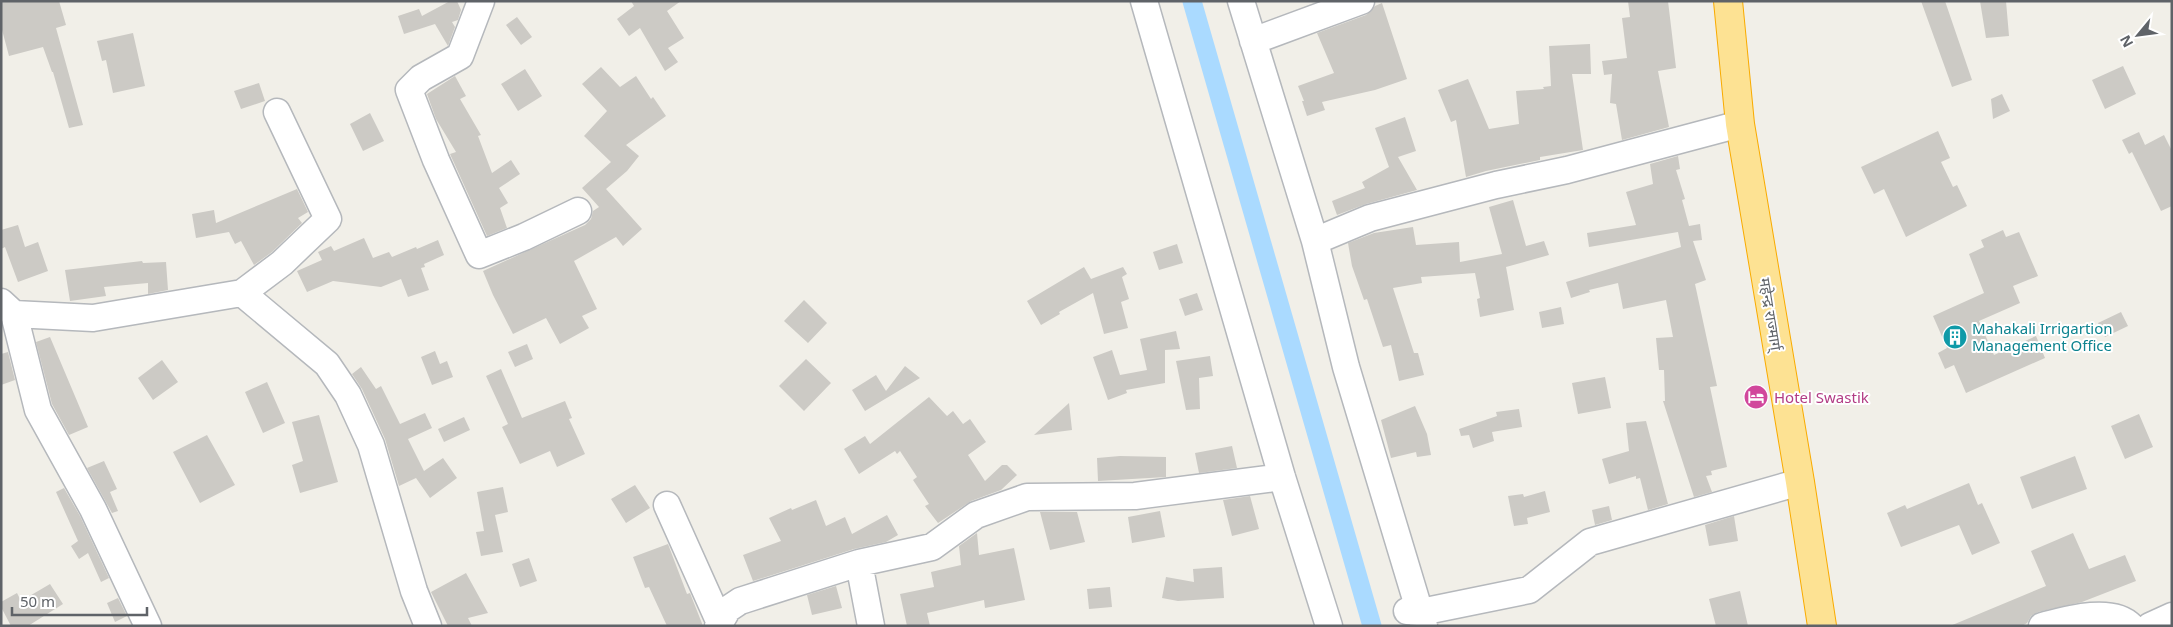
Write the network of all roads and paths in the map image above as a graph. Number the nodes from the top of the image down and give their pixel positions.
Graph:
1 (481, 1) edge
2 (1144, 1) edge
3 (1241, 1) edge
4 (1361, 1) edge
5 (1728, 1) edge
6 (1253, 41) junction
7 (277, 112) dead end
8 (1740, 124) junction
9 (578, 211) dead end
10 (1315, 241) junction
11 (242, 293) junction
12 (7, 308) edge
13 (1282, 478) junction
14 (1800, 482) junction
15 (667, 505) dead end
16 (859, 563) junction
17 (1417, 616) edge
18 (2172, 616) edge
19 (719, 624) edge
20 (148, 626) edge
21 (428, 626) edge
22 (871, 626) edge
23 (1329, 626) edge
24 (1822, 626) edge
25 (2042, 626) edge
26 (2131, 626) edge
27 (2150, 626) edge

1 - 9 street
2 - 13 street
3 - 6 street
4 - 6 street
5 - 8 highway, महेन्द्र राज्मार्ग्
6 - 10 street
7 - 11 street
8 - 10 street
8 - 14 highway, महेन्द्र राज्मार्ग्
10 - 17 street
11 - 12 street
11 - 21 street
12 - 20 street
13 - 16 street
13 - 23 street
14 - 17 street
14 - 24 highway, महेन्द्र राज्मार्ग्
15 - 19 street
16 - 19 street
16 - 22 street
18 - 27 street
25 - 26 street

